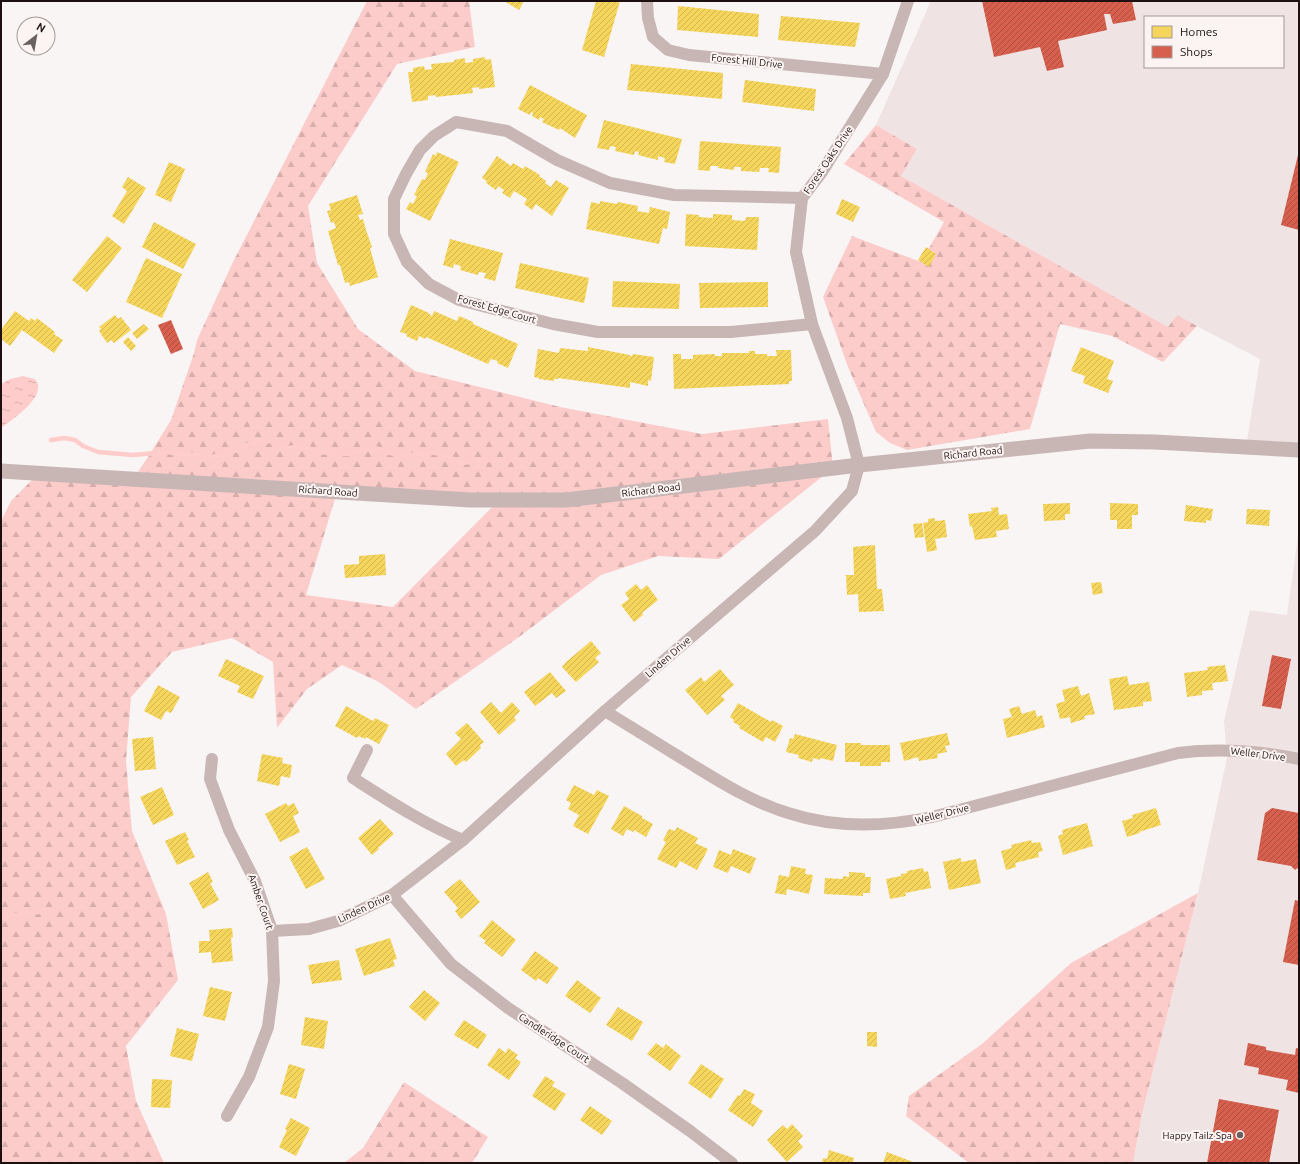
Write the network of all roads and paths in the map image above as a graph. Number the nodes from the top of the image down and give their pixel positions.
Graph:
1 (647, 1) edge
2 (908, 1) edge
3 (883, 74) junction
4 (802, 198) junction
5 (812, 324) junction
6 (1299, 450) edge
7 (859, 465) junction
8 (1, 471) edge
9 (605, 711) junction
10 (367, 750) dead end
11 (212, 759) dead end
12 (1299, 759) edge
13 (463, 840) junction
14 (392, 895) junction
15 (272, 931) junction
16 (227, 1116) dead end
17 (732, 1163) edge

1 - 3 street, Forest Hill Drive
2 - 3 street, Forest Oaks Drive
3 - 4 street, Forest Oaks Drive
4 - 5 street, Forest Oaks Drive
4 - 5 street, Forest Edge Court
5 - 7 street, Forest Oaks Drive
6 - 7 street, Richard Road
7 - 8 street, Richard Road
7 - 9 street, Linden Drive
9 - 12 street, Weller Drive
9 - 13 street, Linden Drive
10 - 13 street
11 - 15 street, Amber Court
13 - 14 street, Linden Drive
14 - 15 street, Linden Drive
14 - 17 street, Candleridge Court
15 - 16 street, Amber Court

